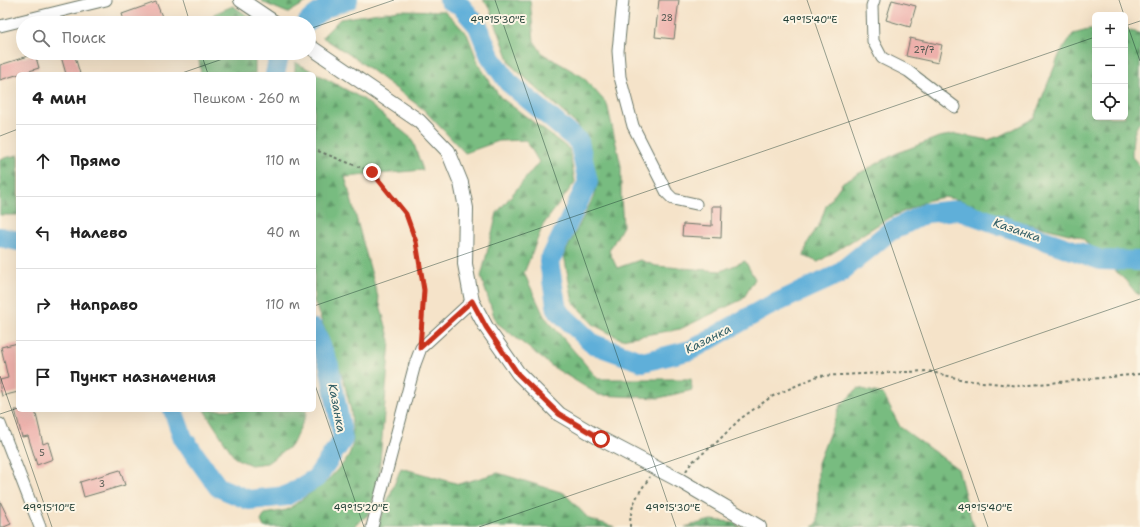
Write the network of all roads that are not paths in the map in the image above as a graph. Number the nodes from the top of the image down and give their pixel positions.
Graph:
1 (106, 0) edge
2 (623, 0) edge
3 (874, 0) edge
4 (244, 2) edge
5 (41, 16) edge
6 (265, 16) edge
7 (16, 22) edge
8 (0, 26) edge
9 (316, 51) edge
10 (955, 107) dead end
11 (696, 204) dead end
12 (472, 301) junction
13 (0, 424) edge
14 (40, 527) edge
15 (372, 527) edge
16 (759, 527) edge

1 - 5 street
2 - 11 street
3 - 10 street
4 - 6 street
7 - 8 street
9 - 12 street
12 - 15 street
12 - 16 street
13 - 14 street

